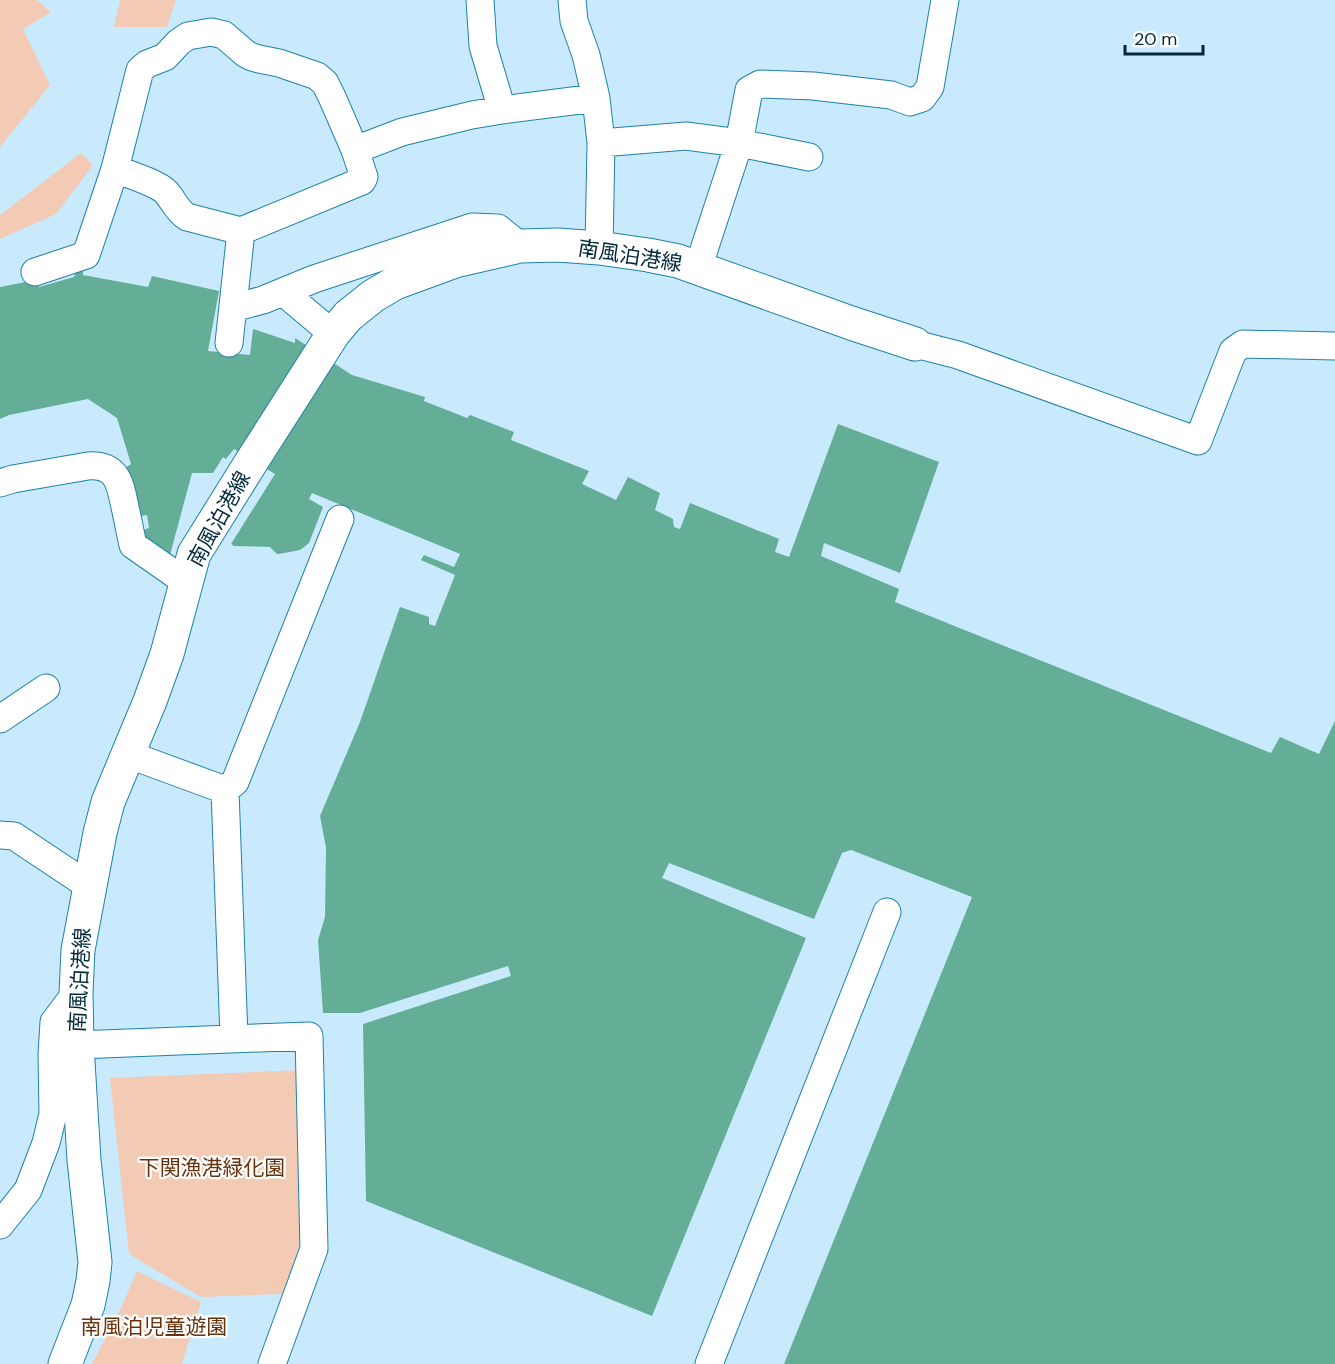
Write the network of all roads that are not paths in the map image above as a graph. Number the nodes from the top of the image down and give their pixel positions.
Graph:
1 (480, 0) edge
2 (572, 0) edge
3 (945, 0) edge
4 (596, 98) junction
5 (502, 110) junction
6 (601, 143) junction
7 (739, 143) junction
8 (355, 150) junction
9 (809, 157) dead end
10 (115, 169) junction
11 (241, 231) junction
12 (520, 246) junction
13 (599, 248) junction
14 (698, 267) junction
15 (35, 272) dead end
16 (283, 292) junction
17 (233, 308) junction
18 (330, 340) junction
19 (229, 343) dead end
20 (915, 344) joint
21 (1335, 346) edge
22 (0, 483) edge
23 (340, 519) dead end
24 (186, 582) junction
25 (46, 688) dead end
26 (0, 719) edge
27 (127, 754) junction
28 (225, 790) junction
29 (0, 835) edge
30 (89, 886) junction
31 (887, 912) dead end
32 (76, 993) junction
33 (234, 1038) junction
34 (77, 1045) junction
35 (2, 1218) edge
36 (65, 1364) edge
37 (272, 1364) edge
38 (709, 1364) edge

1 - 5 street
2 - 4 street
3 - 7 street
4 - 5 street
4 - 6 street
5 - 8 street
6 - 7 street
6 - 13 street
7 - 9 street
7 - 14 street
8 - 10 street
8 - 11 street
10 - 11 street
10 - 15 street
11 - 17 street
12 - 13 main road, 南風泊港線
12 - 16 street
12 - 18 main road, 南風泊港線
13 - 14 main road, 南風泊港線
14 - 20 main road, 南風泊港線
16 - 17 street
16 - 18 street
17 - 19 street
18 - 24 main road, 南風泊港線
20 - 21 street
22 - 24 street
23 - 28 street
24 - 27 main road, 南風泊港線
25 - 26 street
27 - 28 street
27 - 30 main road, 南風泊港線
28 - 33 street
29 - 30 street
30 - 32 main road, 南風泊港線
31 - 38 street
32 - 34 main road, 南風泊港線
32 - 35 street
33 - 34 street
33 - 37 street
34 - 36 main road, 南風泊港線

